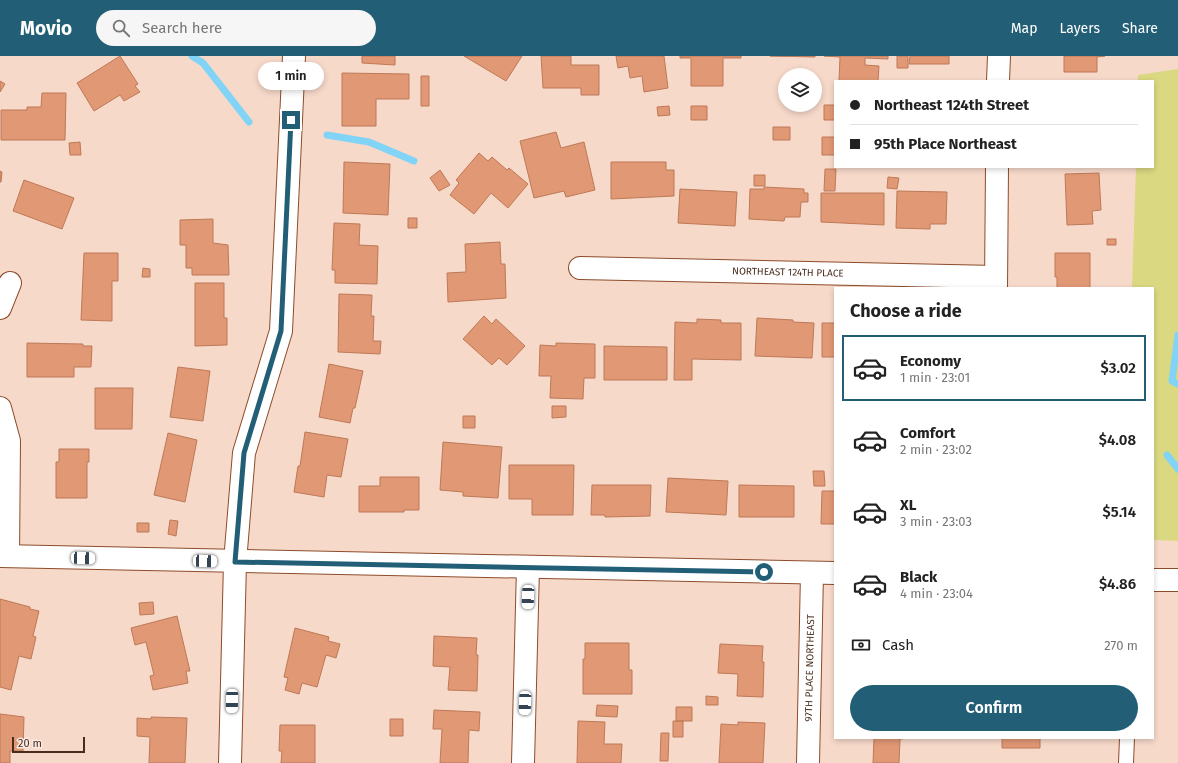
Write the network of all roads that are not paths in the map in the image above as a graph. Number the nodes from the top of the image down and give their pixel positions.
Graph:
1 (294, 56) edge
2 (999, 56) edge
3 (998, 80) edge
4 (997, 168) edge
5 (580, 268) dead end
6 (10, 283) dead end
7 (996, 283) edge
8 (0, 308) edge
9 (0, 408) edge
10 (4, 556) edge
11 (235, 562) junction
12 (528, 567) junction
13 (812, 573) junction
14 (834, 573) edge
15 (1154, 580) edge
16 (1178, 580) edge
17 (1127, 739) edge
18 (230, 763) edge
19 (523, 763) edge
20 (808, 763) edge
21 (1126, 763) edge

1 - 11 street
2 - 3 street
4 - 7 street
5 - 7 street, NORTHEAST 124TH PLACE
6 - 8 street
9 - 10 street
10 - 11 street
11 - 12 street
11 - 18 street
12 - 13 street
12 - 19 street
13 - 14 street
13 - 20 street, 97TH PLACE NORTHEAST
15 - 16 street
17 - 21 lane

